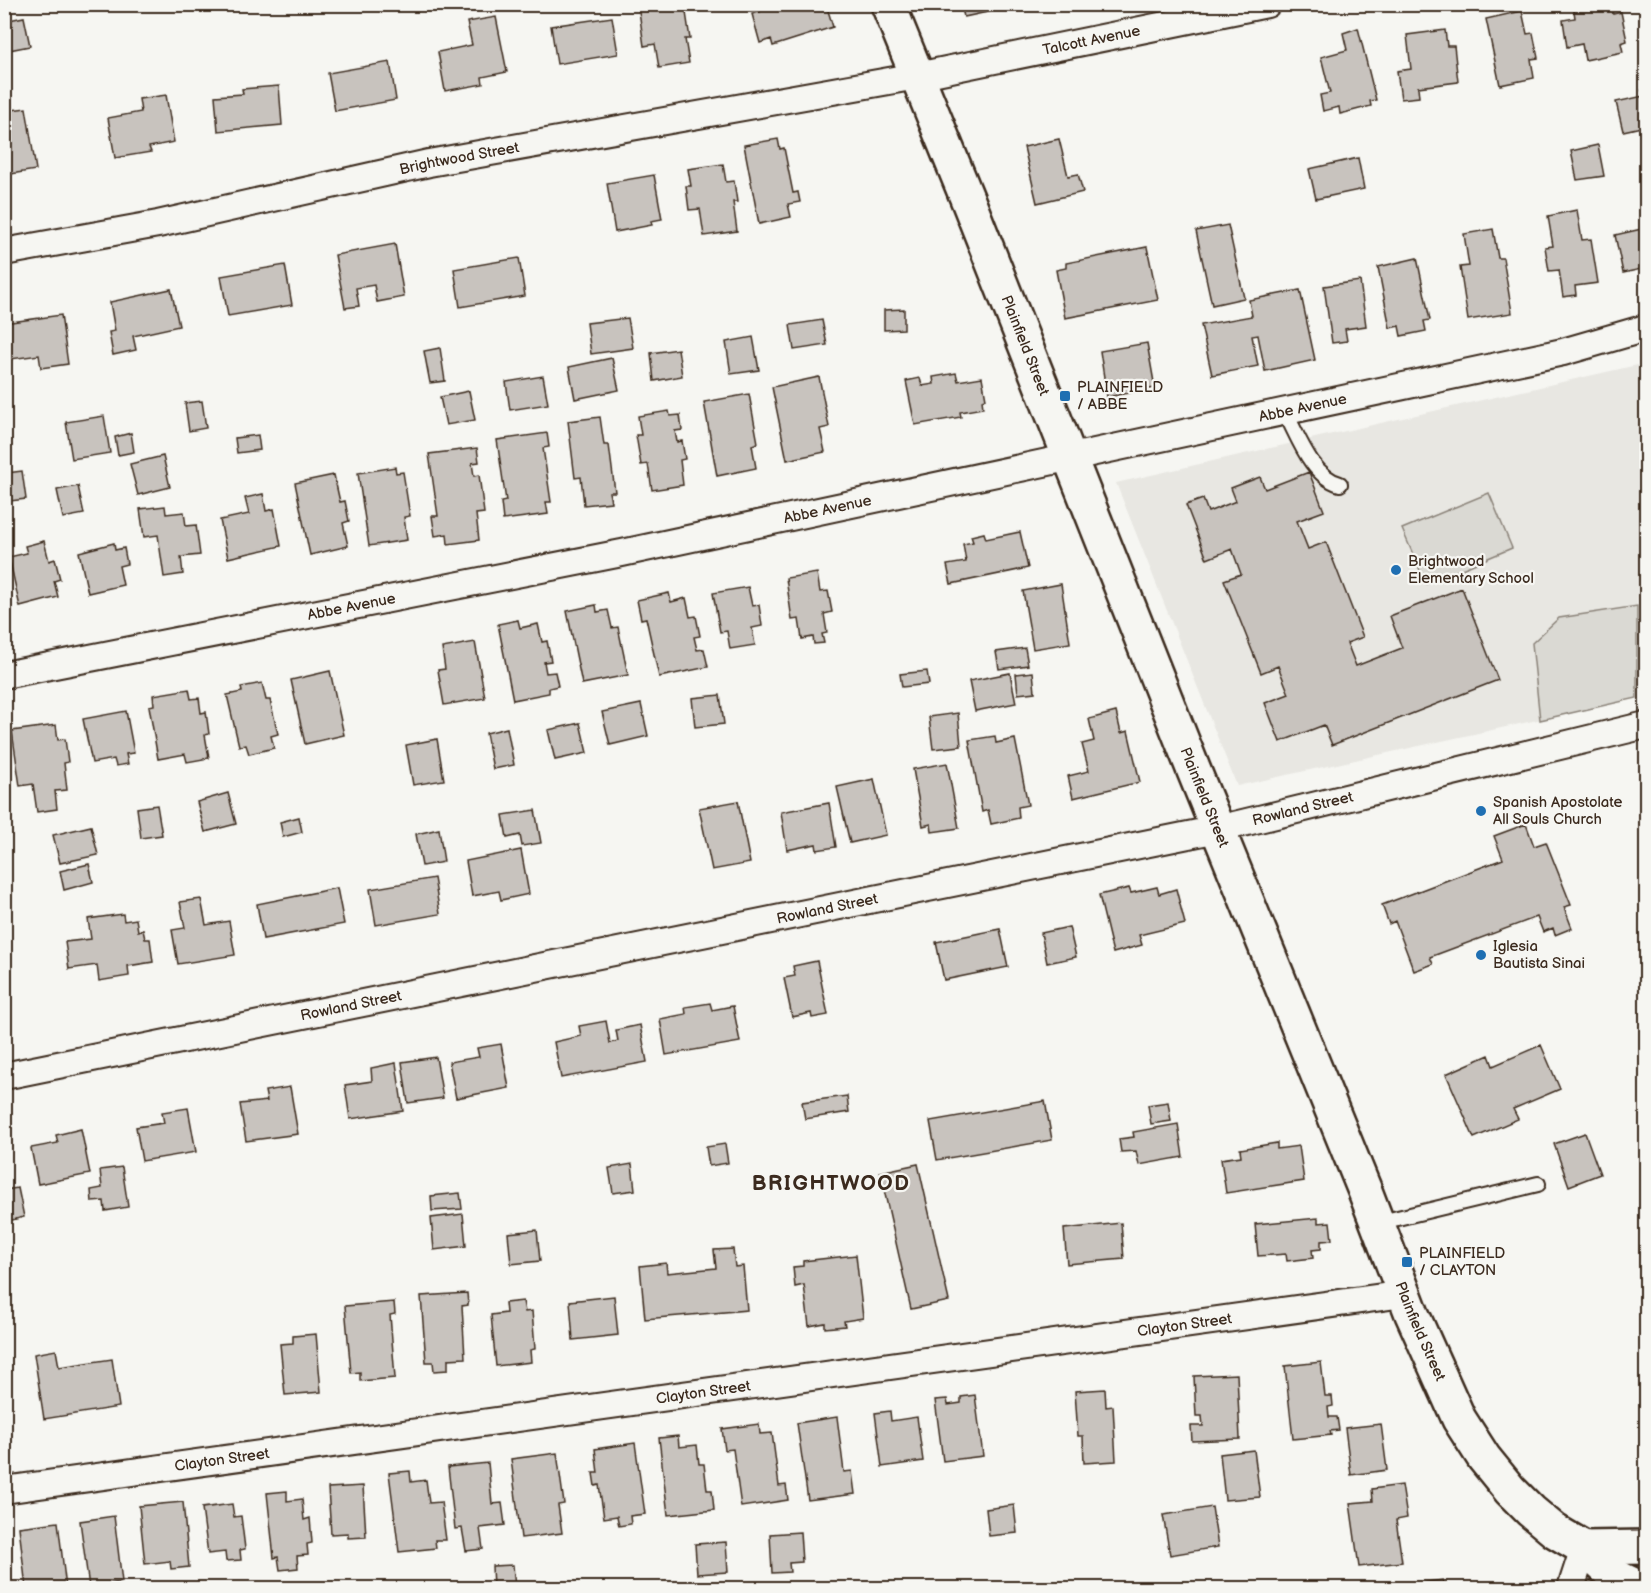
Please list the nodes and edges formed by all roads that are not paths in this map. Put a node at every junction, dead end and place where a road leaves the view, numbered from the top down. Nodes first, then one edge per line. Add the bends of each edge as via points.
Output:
1 (888, 4) edge
2 (1267, 4) edge
3 (917, 76) junction
4 (4, 252) edge
5 (1647, 328) edge
6 (1285, 412) junction
7 (1070, 458) junction
8 (1340, 484) dead end
9 (4, 675) edge
10 (1647, 725) edge
11 (1218, 829) junction
12 (4, 1076) edge
13 (1538, 1184) dead end
14 (1377, 1222) junction
15 (1404, 1294) junction
16 (4, 1490) edge
17 (1647, 1547) edge
18 (1584, 1548) junction
19 (1571, 1588) edge
20 (1641, 1588) edge

1 - 3 street, Plainfield Street
2 - 3 street, Talcott Avenue
3 - 4 street, Brightwood Street via 429,163 158,224
3 - 7 street, Plainfield Street
5 - 6 street, Abbe Avenue via 1563,352
6 - 7 street, Abbe Avenue
6 - 8 lane via 1316,469
7 - 9 street, Abbe Avenue via 610,556
7 - 11 street, Plainfield Street
10 - 11 street, Rowland Street
11 - 12 street, Rowland Street
11 - 14 street, Plainfield Street
13 - 14 lane
14 - 15 street, Plainfield Street
15 - 16 street, Clayton Street
15 - 18 street, Plainfield Street via 1472,1441 1531,1511
17 - 18 street
18 - 19 street
18 - 20 street, Plainfield Street via 1613,1575

